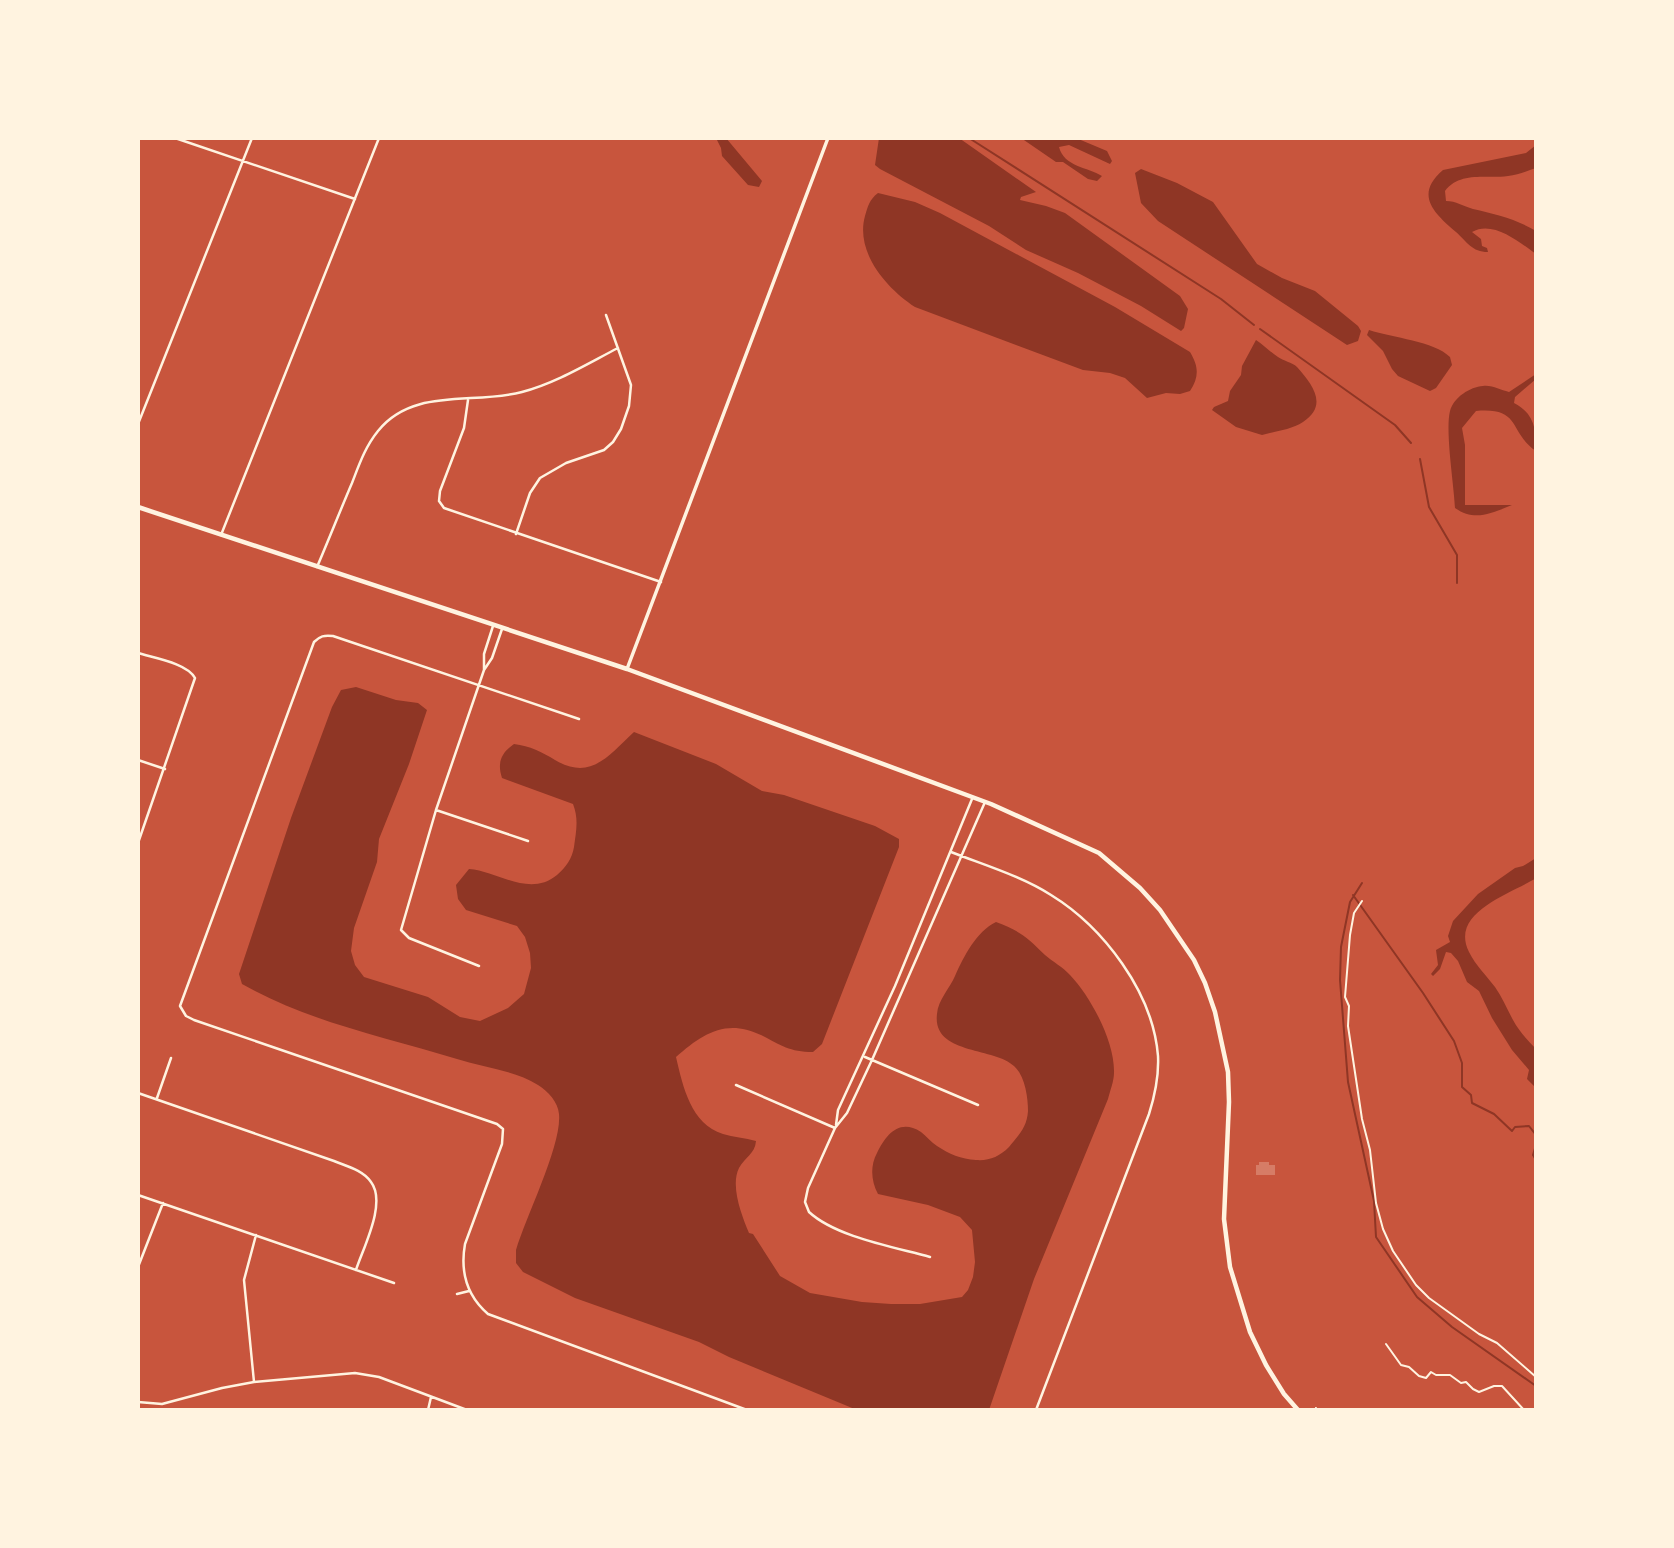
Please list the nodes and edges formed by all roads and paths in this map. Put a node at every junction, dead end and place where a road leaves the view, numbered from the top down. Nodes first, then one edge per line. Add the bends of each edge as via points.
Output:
1 (175, 138) edge
2 (252, 138) edge
3 (379, 138) edge
4 (828, 138) edge
5 (243, 160) junction
6 (355, 199) junction
7 (606, 315) dead end
8 (618, 348) junction
9 (468, 400) junction
10 (138, 424) edge
11 (138, 508) edge
12 (516, 534) junction
13 (221, 535) junction
14 (317, 568) junction
15 (661, 582) junction
16 (493, 626) junction
17 (502, 629) junction
18 (138, 653) edge
19 (627, 668) junction
20 (484, 670) junction
21 (480, 685) junction
22 (579, 719) dead end
23 (138, 760) edge
24 (165, 769) junction
25 (972, 797) junction
26 (985, 802) junction
27 (436, 810) junction
28 (528, 841) dead end
29 (138, 844) edge
30 (951, 852) junction
31 (961, 856) junction
32 (1362, 901) dead end
33 (921, 923) junction
34 (930, 926) junction
35 (479, 966) dead end
36 (893, 990) junction
37 (901, 993) junction
38 (864, 1057) junction
39 (171, 1058) dead end
40 (872, 1060) junction
41 (736, 1085) dead end
42 (138, 1093) edge
43 (156, 1100) junction
44 (978, 1105) dead end
45 (835, 1128) junction
46 (138, 1195) edge
47 (163, 1203) junction
48 (256, 1235) junction
49 (930, 1257) dead end
50 (138, 1267) edge
51 (356, 1270) junction
52 (394, 1283) dead end
53 (469, 1291) junction
54 (457, 1294) dead end
55 (1386, 1344) dead end
56 (1536, 1377) edge
57 (254, 1382) junction
58 (431, 1397) junction
59 (138, 1402) edge
60 (428, 1410) edge
61 (467, 1410) edge
62 (747, 1410) edge
63 (1036, 1410) edge
64 (1298, 1410) edge
65 (1524, 1410) edge

1 - 5 street
2 - 5 street
3 - 6 street
4 - 15 street
5 - 6 street
5 - 10 street
6 - 13 street
7 - 8 street
8 - 9 street via 542,386
8 - 12 street via 632,390 617,436 604,450 540,478
9 - 12 street via 464,428 439,500 452,512
9 - 14 street via 428,401 378,430
11 - 13 main road
12 - 15 street
13 - 14 main road
14 - 16 main road
15 - 19 street
16 - 17 main road
16 - 20 street
17 - 19 main road
17 - 20 street
18 - 24 street via 194,675
19 - 25 main road
20 - 21 street
21 - 22 street
21 - 27 street
21 - 53 street via 334,636 314,642 182,999 182,1011 194,1020 490,1121 502,1129 502,1144 465,1244 463,1271
23 - 24 street
24 - 29 street
25 - 26 main road
25 - 30 street
26 - 31 street
26 - 64 main road via 1099,853 1140,888 1194,960 1215,1012 1228,1072 1224,1219 1230,1267 1250,1332 1266,1365
27 - 28 street
27 - 35 street via 402,932
30 - 31 street
30 - 33 street
31 - 34 street
31 - 63 street via 1041,890 1091,927 1122,963 1138,992 1157,1052 1157,1084 1149,1114
32 - 56 path via 1350,935 1345,997 1383,1229 1395,1256 1422,1292 1497,1343
33 - 34 street
33 - 36 street
34 - 37 street
36 - 37 street
36 - 38 street
37 - 40 street
38 - 40 street
38 - 45 street via 838,1110
39 - 43 street
40 - 44 street
40 - 45 street
41 - 45 street
42 - 43 street
43 - 51 street via 334,1161 368,1178 377,1204
45 - 49 street via 806,1194 809,1212 846,1232
46 - 47 street
47 - 48 street
47 - 50 street
48 - 51 street
48 - 57 street via 244,1280
51 - 52 street
53 - 54 street
53 - 62 street via 488,1314
55 - 65 path via 1399,1364 1424,1378 1431,1372 1448,1374 1479,1392 1502,1386
57 - 58 street via 364,1373
57 - 59 street via 173,1402
58 - 60 street
58 - 61 street

